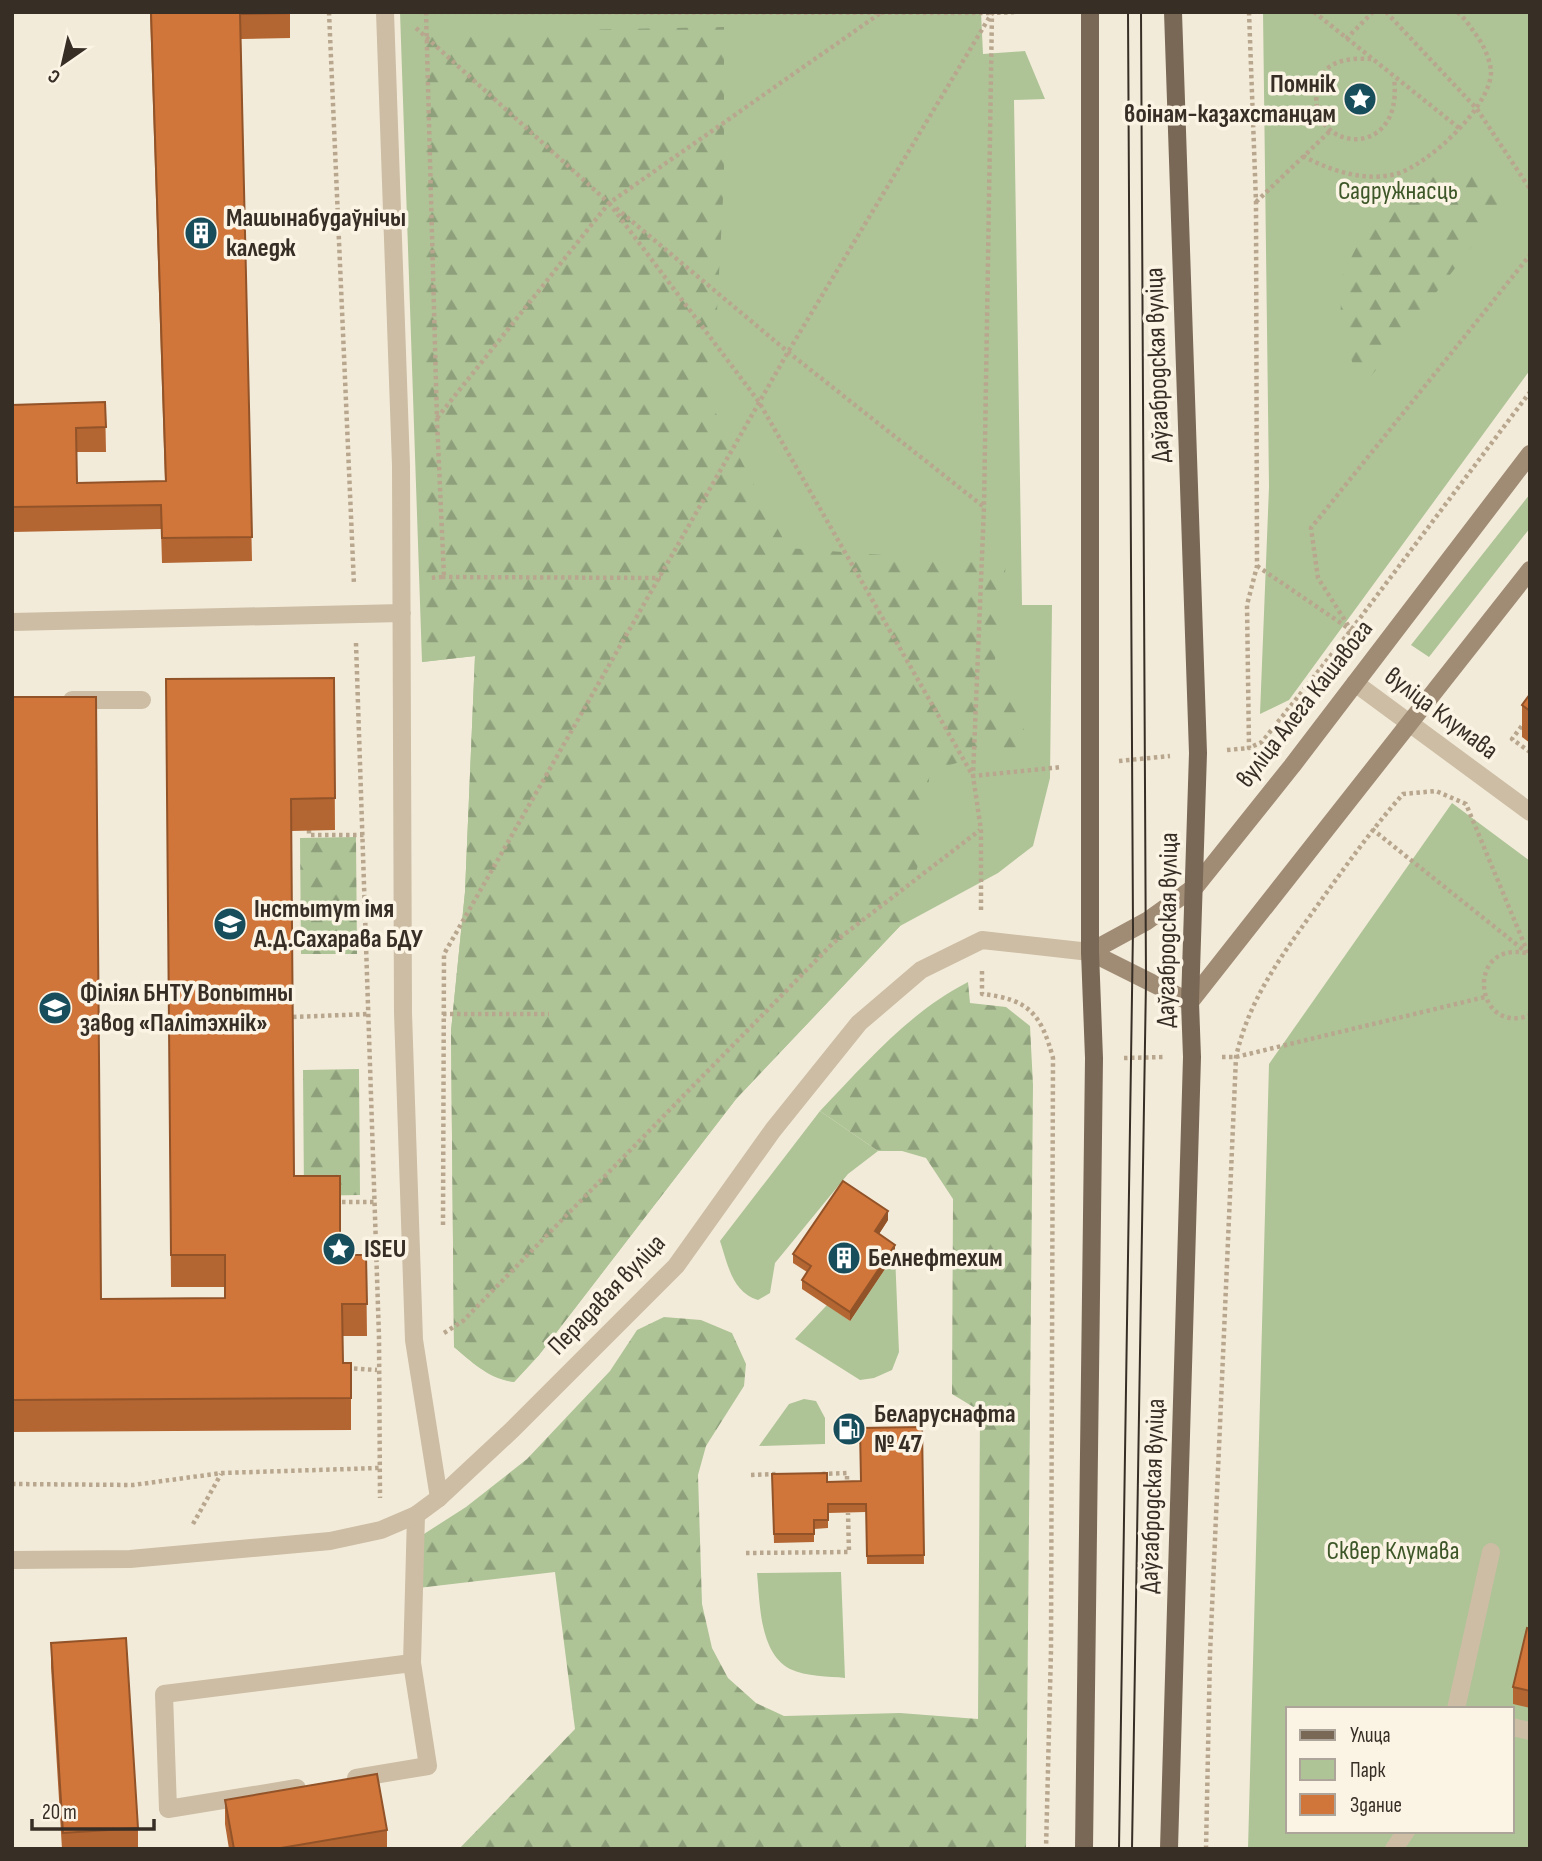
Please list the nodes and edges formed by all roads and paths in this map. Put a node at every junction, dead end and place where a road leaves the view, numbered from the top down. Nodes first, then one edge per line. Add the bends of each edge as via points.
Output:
1 (329, 12) edge
2 (385, 12) edge
3 (419, 12) edge
4 (1017, 12) edge
5 (1090, 12) edge
6 (1172, 12) edge
7 (1249, 12) edge
8 (1314, 12) edge
9 (1373, 12) edge
10 (1386, 12) edge
11 (1457, 12) edge
12 (426, 13) edge
13 (992, 13) edge
14 (880, 14) edge
15 (414, 26) dead end
16 (425, 33) junction
17 (1346, 39) junction
18 (1371, 59) junction
19 (1394, 78) junction
20 (1477, 109) junction
21 (1459, 128) junction
22 (1331, 130) junction
23 (1303, 156) junction
24 (1530, 189) edge
25 (1256, 202) junction
26 (610, 203) junction
27 (1530, 256) edge
28 (788, 352) junction
29 (1530, 392) edge
30 (759, 402) junction
31 (436, 420) junction
32 (1530, 454) edge
33 (401, 466) junction
34 (984, 507) junction
35 (1257, 566) junction
36 (1530, 570) edge
37 (441, 577) junction
38 (661, 578) junction
39 (426, 590) dead end
40 (402, 613) junction
41 (355, 615) junction
42 (12, 622) edge
43 (1351, 630) junction
44 (1355, 683) junction
45 (142, 700) dead end
46 (51, 701) edge
47 (1530, 715) edge
48 (1408, 723) junction
49 (1530, 752) edge
50 (973, 776) junction
51 (1530, 812) edge
52 (1372, 828) junction
53 (309, 830) edge
54 (364, 835) junction
55 (1196, 886) junction
56 (1090, 952) junction
57 (1529, 954) edge
58 (982, 994) dead end
59 (1485, 997) junction
60 (1190, 1002) junction
61 (369, 1014) junction
62 (443, 1014) junction
63 (549, 1014) dead end
64 (1530, 1015) edge
65 (293, 1017) edge
66 (1192, 1057) junction
67 (1236, 1057) junction
68 (1094, 1058) junction
69 (1053, 1059) junction
70 (327, 1202) edge
71 (375, 1202) junction
72 (443, 1239) dead end
73 (443, 1320) dead end
74 (443, 1333) junction
75 (379, 1338) junction
76 (414, 1340) junction
77 (342, 1368) edge
78 (377, 1370) junction
79 (379, 1468) junction
80 (222, 1473) junction
81 (792, 1474) edge
82 (820, 1474) edge
83 (751, 1475) dead end
84 (12, 1484) edge
85 (848, 1490) edge
86 (439, 1498) junction
87 (848, 1513) edge
88 (416, 1515) junction
89 (381, 1530) junction
90 (792, 1542) edge
91 (1491, 1552) dead end
92 (746, 1553) dead end
93 (793, 1553) junction
94 (176, 1556) junction
95 (12, 1560) edge
96 (412, 1663) junction
97 (1456, 1707) edge
98 (1405, 1833) edge
99 (1046, 1849) edge
100 (1084, 1849) edge
101 (1169, 1849) edge
102 (1206, 1849) edge
103 (1394, 1849) edge

1 - 41 path
2 - 33 street
3 - 12 path
4 - 13 path
5 - 56 main road
6 - 55 main road, Даўгабродская вуліца via 1198,753
7 - 25 path
8 - 17 path
9 - 17 path
10 - 20 path
11 - 20 path via 1482,42 1491,73
12 - 14 path
12 - 16 path
13 - 14 path
13 - 28 path
13 - 34 path
14 - 26 path
15 - 16 path
16 - 26 path
16 - 31 path
17 - 18 path
18 - 19 path
18 - 22 path via 1334,64 1322,75 1314,95 1320,121
19 - 21 path
19 - 22 path via 1394,111 1380,132 1358,140
20 - 21 path
20 - 24 path
21 - 23 path via 1435,154 1397,174 1337,172
22 - 23 path
23 - 25 path
25 - 35 path
26 - 28 path
26 - 30 path
26 - 31 path
27 - 43 path via 1311,528 1318,578
28 - 30 path
28 - 34 path
29 - 43 path
30 - 38 path
30 - 50 path
31 - 33 path
31 - 37 path
32 - 44 main road, вуліца Алега Кашавога
33 - 40 street
34 - 50 path
35 - 43 path
35 - 43 path via 1247,605 1249,748 1262,742
36 - 48 main road
37 - 38 path
37 - 39 path via 426,578
38 - 62 path via 444,954
40 - 41 street
40 - 76 street via 403,1013
41 - 42 street
41 - 54 path
44 - 48 street, вуліца Клумава
44 - 55 main road, вуліца Алега Кашавога
45 - 46 street
47 - 49 path via 1512,739
48 - 51 street, вуліца Клумава
48 - 60 main road
50 - 74 path via 981,830 833,943 464,1321
52 - 57 path
52 - 57 path via 1403,794 1436,791 1466,804
52 - 67 path via 1265,979 1243,1025
53 - 54 path via 309,835
54 - 61 path
55 - 56 main road, вуліца Алега Кашавога via 1147,921
55 - 60 main road, Даўгабродская вуліца
56 - 60 main road, Перадавая вуліца
56 - 68 main road
56 - 86 street, Перадавая вуліца via 982,940 921,970 859,1023 773,1130 676,1266
57 - 59 path via 1507,952 1490,964 1482,986
58 - 69 path via 1007,997 1032,1010 1045,1030
59 - 64 path via 1500,1014 1511,1018
59 - 67 path
60 - 66 main road, Даўгабродская вуліца
61 - 65 path
61 - 71 path
62 - 63 path
62 - 72 path
66 - 67 path
66 - 68 path
66 - 101 main road, Даўгабродская вуліца
67 - 102 path
68 - 69 path
68 - 100 main road
69 - 99 path
70 - 71 path
71 - 75 path
73 - 74 path
74 - 76 path
75 - 76 path
75 - 78 path
76 - 86 street
77 - 78 path
78 - 79 path
79 - 80 path
79 - 89 path
80 - 84 path via 133,1485
80 - 94 path
81 - 83 path
82 - 85 path via 847,1473
86 - 88 street, Перадавая вуліца
87 - 93 path via 849,1552
88 - 89 street, Перадавая вуліца
88 - 96 street
89 - 94 street, Перадавая вуліца via 330,1541
90 - 93 path
91 - 97 street
92 - 93 path
94 - 95 street, Перадавая вуліца
96 - 96 street via 428,1766 168,1809 164,1693
98 - 103 street

